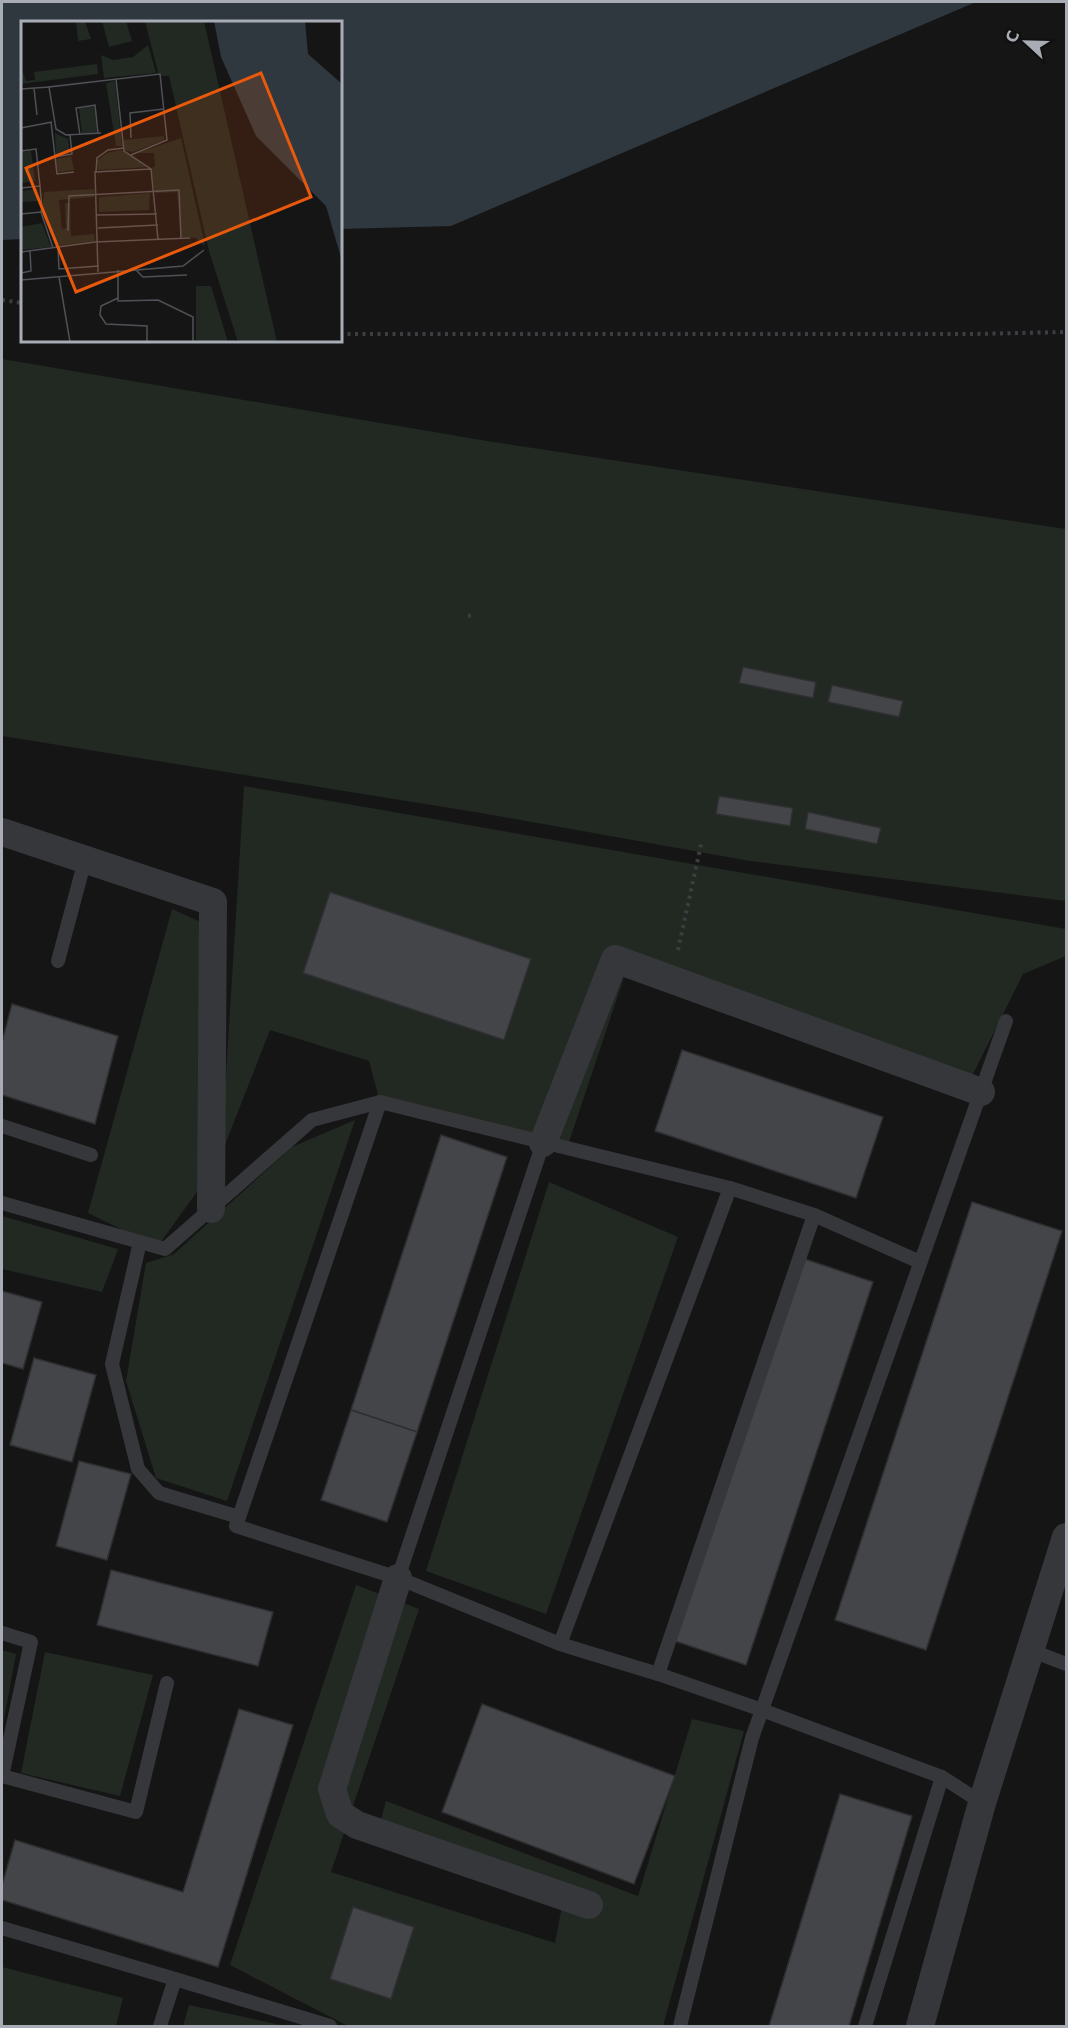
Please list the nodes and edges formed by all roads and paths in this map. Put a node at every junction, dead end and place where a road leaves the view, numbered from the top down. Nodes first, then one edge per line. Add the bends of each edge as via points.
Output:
1 (2, 300) edge
2 (21, 303) edge
3 (1066, 332) edge
4 (342, 334) edge
5 (2, 832) edge
6 (702, 840) dead end
7 (85, 860) junction
8 (58, 961) dead end
9 (672, 980) junction
10 (1006, 1021) dead end
11 (981, 1092) junction
12 (380, 1102) junction
13 (2, 1126) edge
14 (543, 1143) junction
15 (91, 1155) dead end
16 (730, 1188) junction
17 (2, 1203) edge
18 (211, 1209) junction
19 (814, 1215) junction
20 (140, 1242) junction
21 (920, 1262) junction
22 (239, 1517) junction
23 (1066, 1537) edge
24 (398, 1578) junction
25 (2, 1633) edge
26 (560, 1644) junction
27 (1030, 1650) junction
28 (1066, 1664) edge
29 (658, 1674) junction
30 (167, 1683) dead end
31 (762, 1710) junction
32 (2, 1776) edge
33 (942, 1777) junction
34 (982, 1803) junction
35 (589, 1905) dead end
36 (2, 1928) edge
37 (175, 1979) junction
38 (160, 2026) edge
39 (330, 2026) edge
40 (682, 2026) edge
41 (865, 2026) edge
42 (920, 2026) edge

1 - 2 path
3 - 4 path
5 - 7 street
6 - 9 path
7 - 8 lane
7 - 18 street via 213,902
9 - 11 street
9 - 14 street via 615,959
10 - 11 lane
11 - 21 lane
12 - 14 lane
12 - 18 lane via 312,1120
12 - 22 lane
13 - 15 lane
14 - 16 lane
14 - 24 lane
16 - 19 lane
16 - 26 lane
17 - 20 lane
18 - 20 lane via 165,1249
19 - 21 lane
19 - 29 lane
20 - 22 lane via 112,1364 138,1469 159,1493
21 - 31 lane
22 - 24 lane via 236,1526
23 - 27 street
24 - 26 lane
24 - 35 street via 332,1789 339,1814 357,1825
25 - 32 lane via 31,1642
26 - 29 lane
27 - 28 lane
27 - 34 street
29 - 31 lane
30 - 32 lane via 136,1812
31 - 33 lane
31 - 40 lane via 752,1737
33 - 34 lane
33 - 41 lane
34 - 42 street
36 - 37 lane
37 - 38 lane
37 - 39 lane

